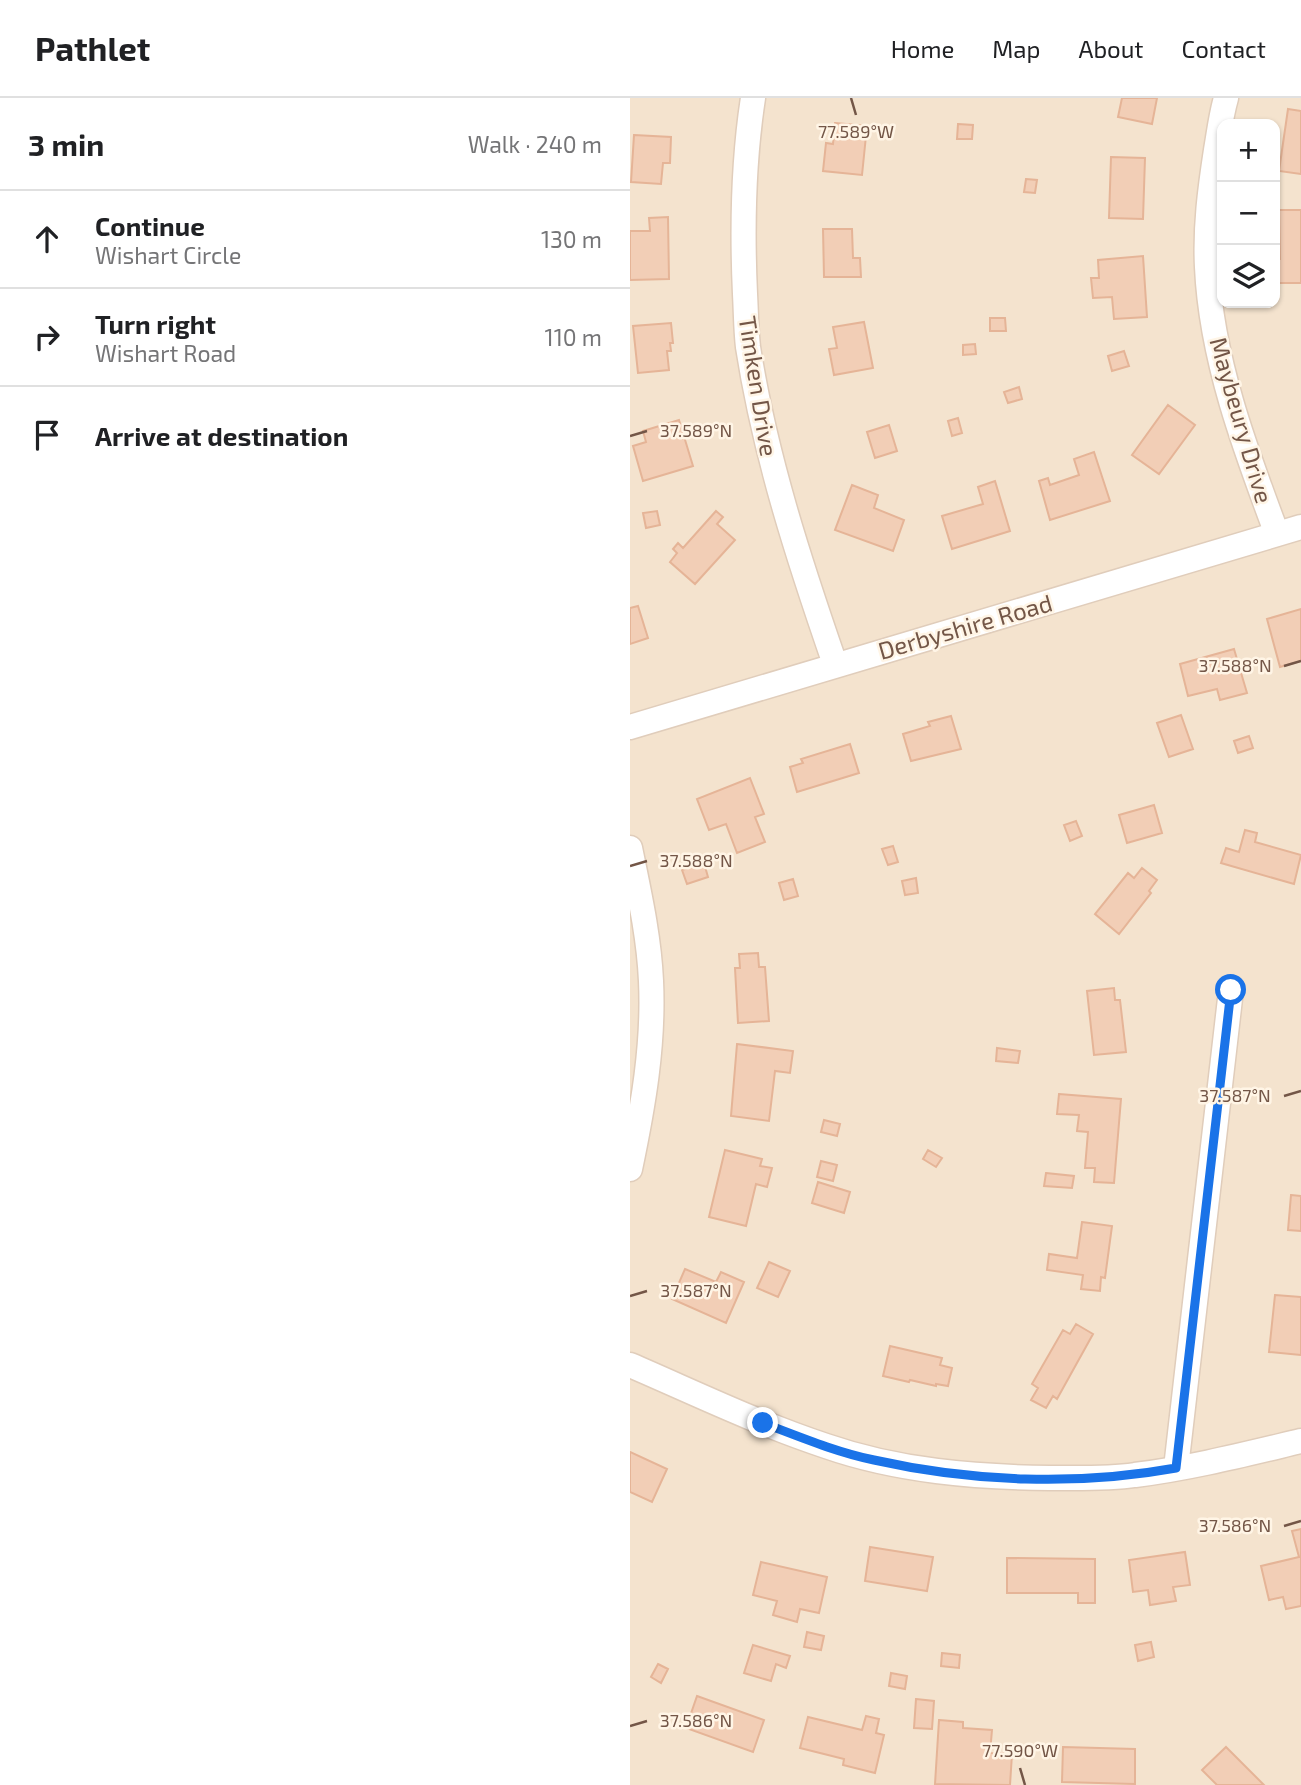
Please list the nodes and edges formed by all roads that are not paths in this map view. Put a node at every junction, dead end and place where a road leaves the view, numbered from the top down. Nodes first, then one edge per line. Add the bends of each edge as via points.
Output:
1 (753, 98) edge
2 (1226, 98) edge
3 (1289, 530) edge
4 (835, 664) junction
5 (630, 727) edge
6 (630, 848) edge
7 (1231, 990) dead end
8 (630, 1169) edge
9 (630, 1365) edge
10 (1301, 1440) edge
11 (1176, 1468) junction

1 - 4 street, Timken Drive via 743,257 748,345 767,449
2 - 3 street, Maybeury Drive via 1207,216 1214,323 1229,390
3 - 4 street, Derbyshire Road
4 - 5 street, Derbyshire Road
6 - 8 street via 651,982 647,1086
7 - 11 street
9 - 11 street via 763,1423 874,1460 999,1478 1133,1476
10 - 11 street

